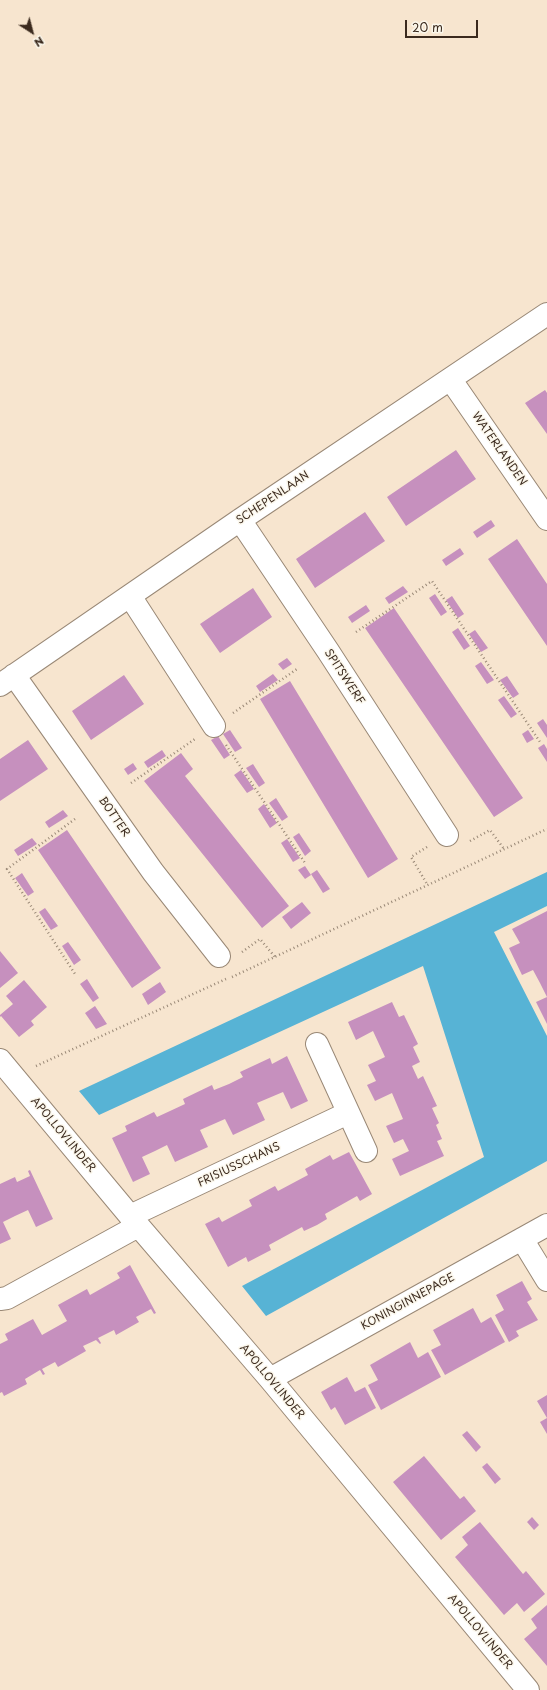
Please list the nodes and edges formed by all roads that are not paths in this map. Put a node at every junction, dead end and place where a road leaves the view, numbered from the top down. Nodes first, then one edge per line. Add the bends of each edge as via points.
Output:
1 (547, 314) edge
2 (451, 380) junction
3 (547, 519) edge
4 (240, 520) junction
5 (130, 596) junction
6 (7, 680) edge
7 (214, 726) road end
8 (446, 835) dead end
9 (219, 956) road end
10 (317, 1044) dead end
11 (0, 1060) edge
12 (348, 1113) junction
13 (366, 1151) dead end
14 (134, 1221) junction
15 (547, 1225) edge
16 (522, 1239) junction
17 (547, 1280) edge
18 (0, 1299) edge
19 (270, 1379) junction
20 (528, 1690) edge

1 - 2 street, SCHEPENLAAN
2 - 3 street, WATERLANDEN
2 - 4 street, SCHEPENLAAN
4 - 5 street, SCHEPENLAAN
4 - 8 street, SPITSWERF
5 - 6 street, SCHEPENLAAN
5 - 7 street
6 - 9 street, BOTTER
10 - 12 street
11 - 14 street, APOLLOVLINDER
12 - 13 street
12 - 14 street, FRISIUSSCHANS
14 - 18 street, FRISIUSSCHANS via 7,1298
14 - 19 street, APOLLOVLINDER
15 - 16 street, KONINGINNEPAGE
16 - 17 street
16 - 19 street, KONINGINNEPAGE
19 - 20 street, APOLLOVLINDER

